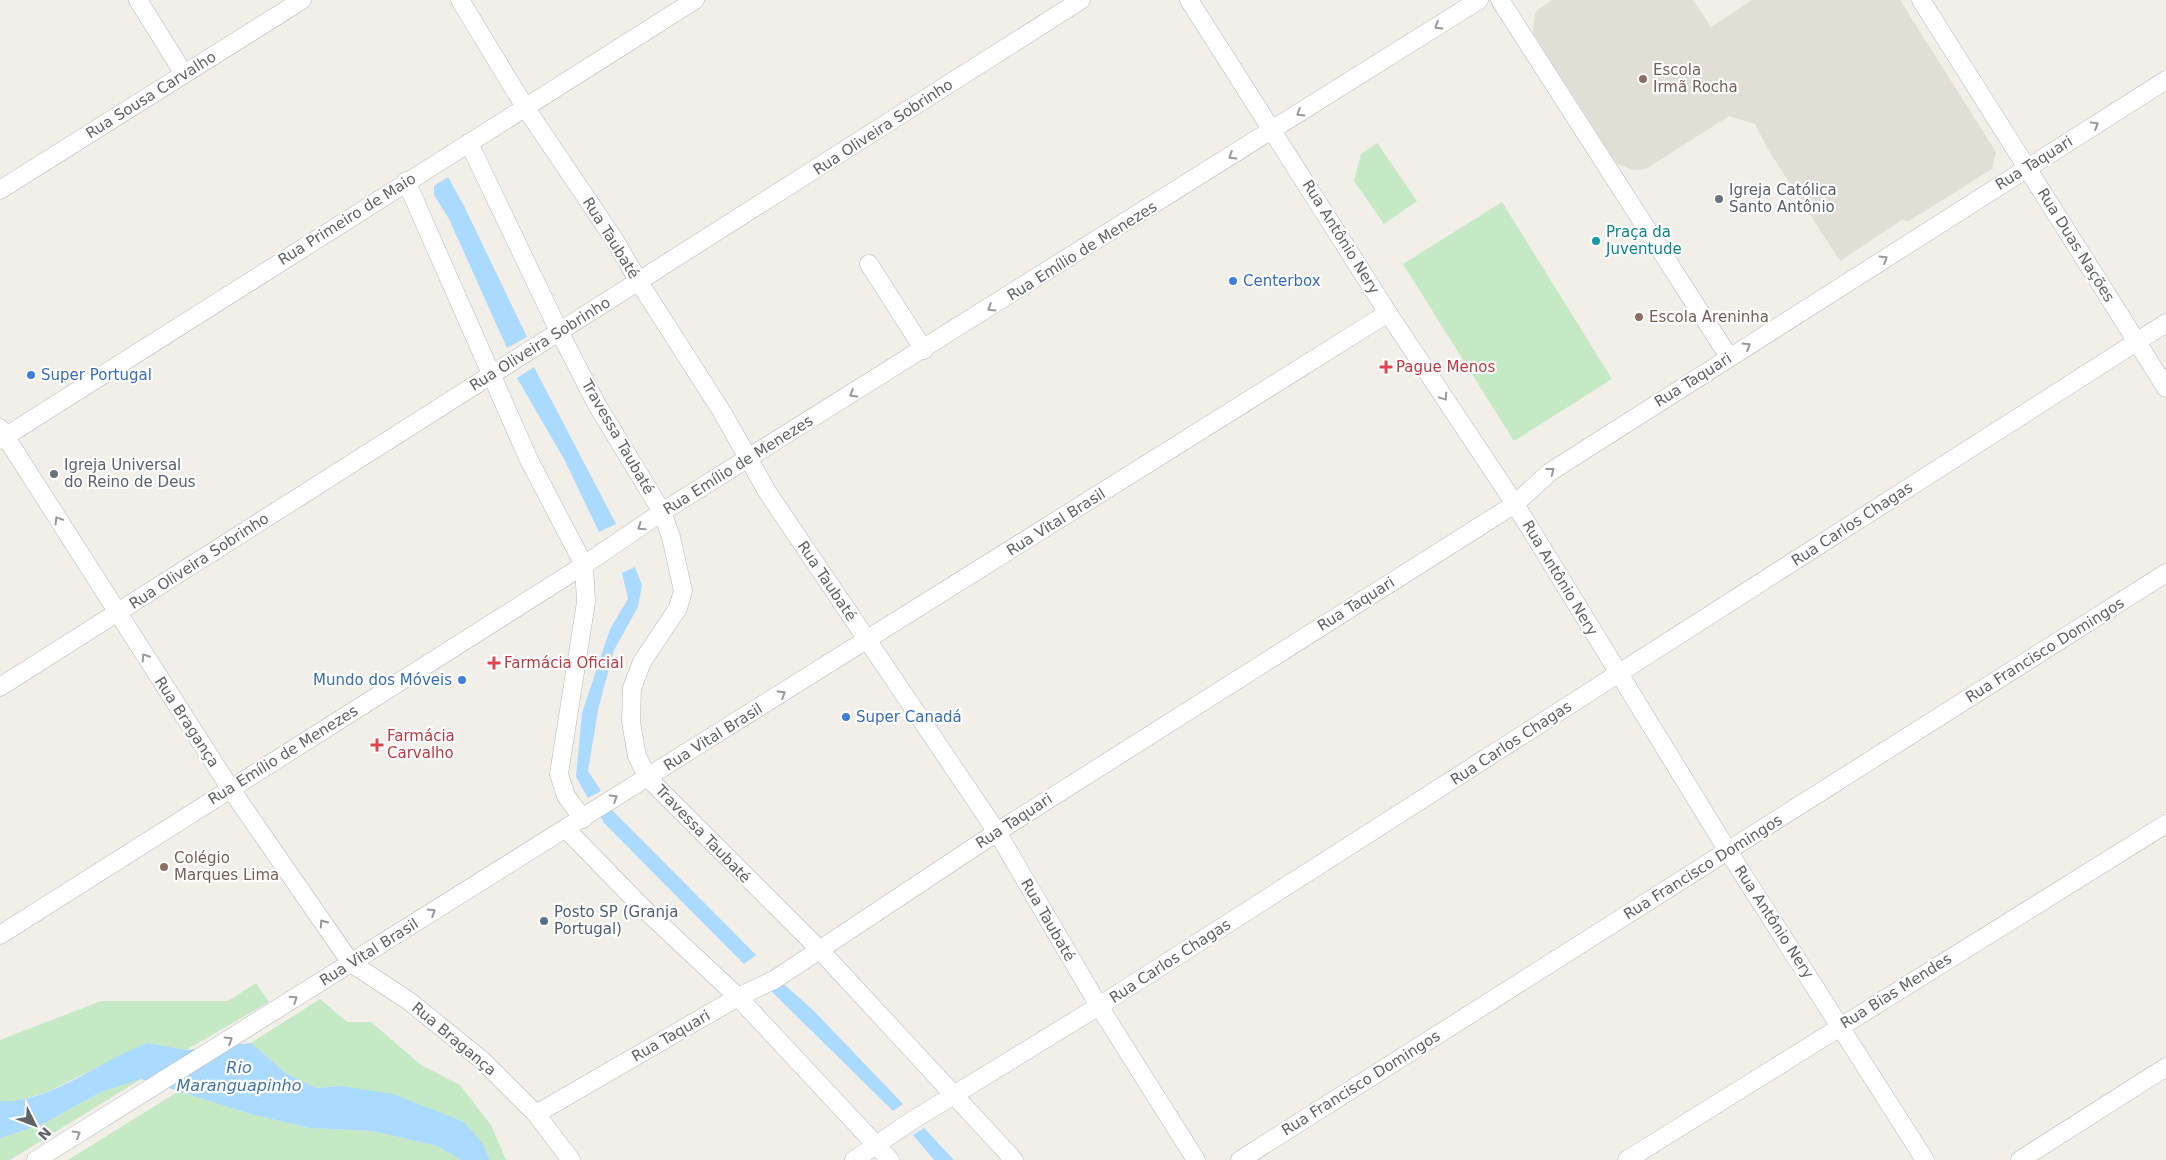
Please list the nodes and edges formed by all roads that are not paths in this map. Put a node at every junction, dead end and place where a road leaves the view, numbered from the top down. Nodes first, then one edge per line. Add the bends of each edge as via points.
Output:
1 (138, 0) edge
2 (302, 0) edge
3 (460, 0) edge
4 (695, 0) edge
5 (1081, 0) edge
6 (1189, 0) edge
7 (1479, 0) edge
8 (1500, 0) edge
9 (1921, 0) edge
10 (184, 74) junction
11 (2166, 80) edge
12 (525, 107) junction
13 (1273, 130) junction
14 (469, 143) junction
15 (2028, 167) junction
16 (406, 181) junction
17 (1, 186) edge
18 (869, 264) dead end
19 (639, 282) junction
20 (1388, 313) junction
21 (2166, 323) edge
22 (559, 331) junction
23 (2136, 341) junction
24 (924, 350) junction
25 (1729, 358) junction
26 (490, 375) junction
27 (2166, 388) edge
28 (2, 435) edge
29 (749, 458) junction
30 (1515, 504) junction
31 (662, 512) junction
32 (584, 565) junction
33 (2166, 573) edge
34 (117, 614) junction
35 (867, 641) junction
36 (1618, 674) junction
37 (0, 687) edge
38 (648, 778) junction
39 (230, 788) junction
40 (583, 818) junction
41 (2166, 824) edge
42 (566, 829) junction
43 (997, 832) junction
44 (1728, 851) junction
45 (0, 935) edge
46 (818, 948) junction
47 (350, 963) junction
48 (738, 997) junction
49 (1099, 1006) junction
50 (1840, 1025) junction
51 (2166, 1067) edge
52 (954, 1096) junction
53 (536, 1114) junction
54 (877, 1146) junction
55 (36, 1160) edge
56 (570, 1160) edge
57 (854, 1160) edge
58 (890, 1160) edge
59 (1014, 1160) edge
60 (1196, 1160) edge
61 (1240, 1160) edge
62 (1627, 1160) edge
63 (1925, 1160) edge
64 (2020, 1160) edge

1 - 10 street
2 - 10 street, Rua Sousa Carvalho
3 - 12 street, Rua Taubaté
4 - 12 street, Rua Primeiro de Maio
5 - 19 street, Rua Oliveira Sobrinho
6 - 13 street, Rua Antônio Nery
7 -> 13 street, Rua Emílio de Menezes
8 - 25 street
9 - 15 street, Rua Duas Nações
10 - 17 street, Rua Sousa Carvalho
15 -> 11 street, Rua Taquari
12 - 14 street, Rua Primeiro de Maio
12 - 19 street, Rua Taubaté via 614,239
13 - 20 street, Rua Antônio Nery
13 -> 24 street, Rua Emílio de Menezes
14 - 16 street, Rua Primeiro de Maio
14 - 22 street, Travessa Taubaté
15 - 23 street, Rua Duas Nações
25 -> 15 street, Rua Taquari
16 - 26 street
16 - 28 street, Rua Primeiro de Maio
18 - 24 street
19 - 22 street, Rua Oliveira Sobrinho
19 - 29 street, Rua Taubaté
20 -> 30 street, Rua Antônio Nery
20 - 35 street, Rua Vital Brasil
21 - 23 street, Rua Carlos Chagas
22 - 26 street, Rua Oliveira Sobrinho
22 - 31 street, Travessa Taubaté via 598,405
23 - 27 street, Rua Duas Nações
23 - 36 street, Rua Carlos Chagas
24 -> 29 street, Rua Emílio de Menezes
30 -> 25 street, Rua Taquari via 1550,472
26 - 32 street via 529,460
26 - 34 street, Rua Oliveira Sobrinho
34 -> 28 street, Rua Bragança
29 - 31 street, Rua Emílio de Menezes
29 - 35 street, Rua Taubaté via 768,493
30 - 36 street, Rua Antônio Nery
30 - 43 street, Rua Taquari
31 -> 32 street, Rua Emílio de Menezes
31 - 38 street, Travessa Taubaté via 683,591 678,608 642,662 632,688 631,722 638,756
32 - 39 street, Rua Emílio de Menezes
32 - 40 street via 586,602 559,774 566,796
33 - 44 street, Rua Francisco Domingos
34 - 37 street, Rua Oliveira Sobrinho
39 -> 34 street, Rua Bragança
38 -> 35 street, Rua Vital Brasil
35 - 43 street, Rua Taubaté
36 - 44 street, Rua Antônio Nery
36 - 49 street, Rua Carlos Chagas
40 -> 38 street, Rua Vital Brasil
38 - 46 street, Travessa Taubaté
39 - 45 street, Rua Emílio de Menezes
47 -> 39 street, Rua Bragança
40 - 42 street, Rua Vital Brasil
41 - 50 street, Rua Bias Mendes
47 -> 42 street, Rua Vital Brasil
42 - 48 street via 642,907
43 - 46 street, Rua Taquari
43 - 49 street, Rua Taubaté
44 - 50 street, Rua Antônio Nery
44 - 61 street, Rua Francisco Domingos
46 - 48 street, Rua Taquari via 774,980
46 - 52 street, Travessa Taubaté
47 - 53 street, Rua Bragança via 450,1032
55 -> 47 street, Rua Vital Brasil
48 - 53 street, Rua Taquari
48 - 54 street
49 - 52 street, Rua Carlos Chagas
49 - 60 street, Rua Taubaté
50 - 62 street, Rua Bias Mendes
50 - 63 street, Rua Antônio Nery
51 - 64 street
52 - 54 street, Rua Carlos Chagas
52 - 59 street, Travessa Taubaté
53 - 56 street, Rua Bragança
54 - 57 street, Rua Carlos Chagas
54 - 58 street

